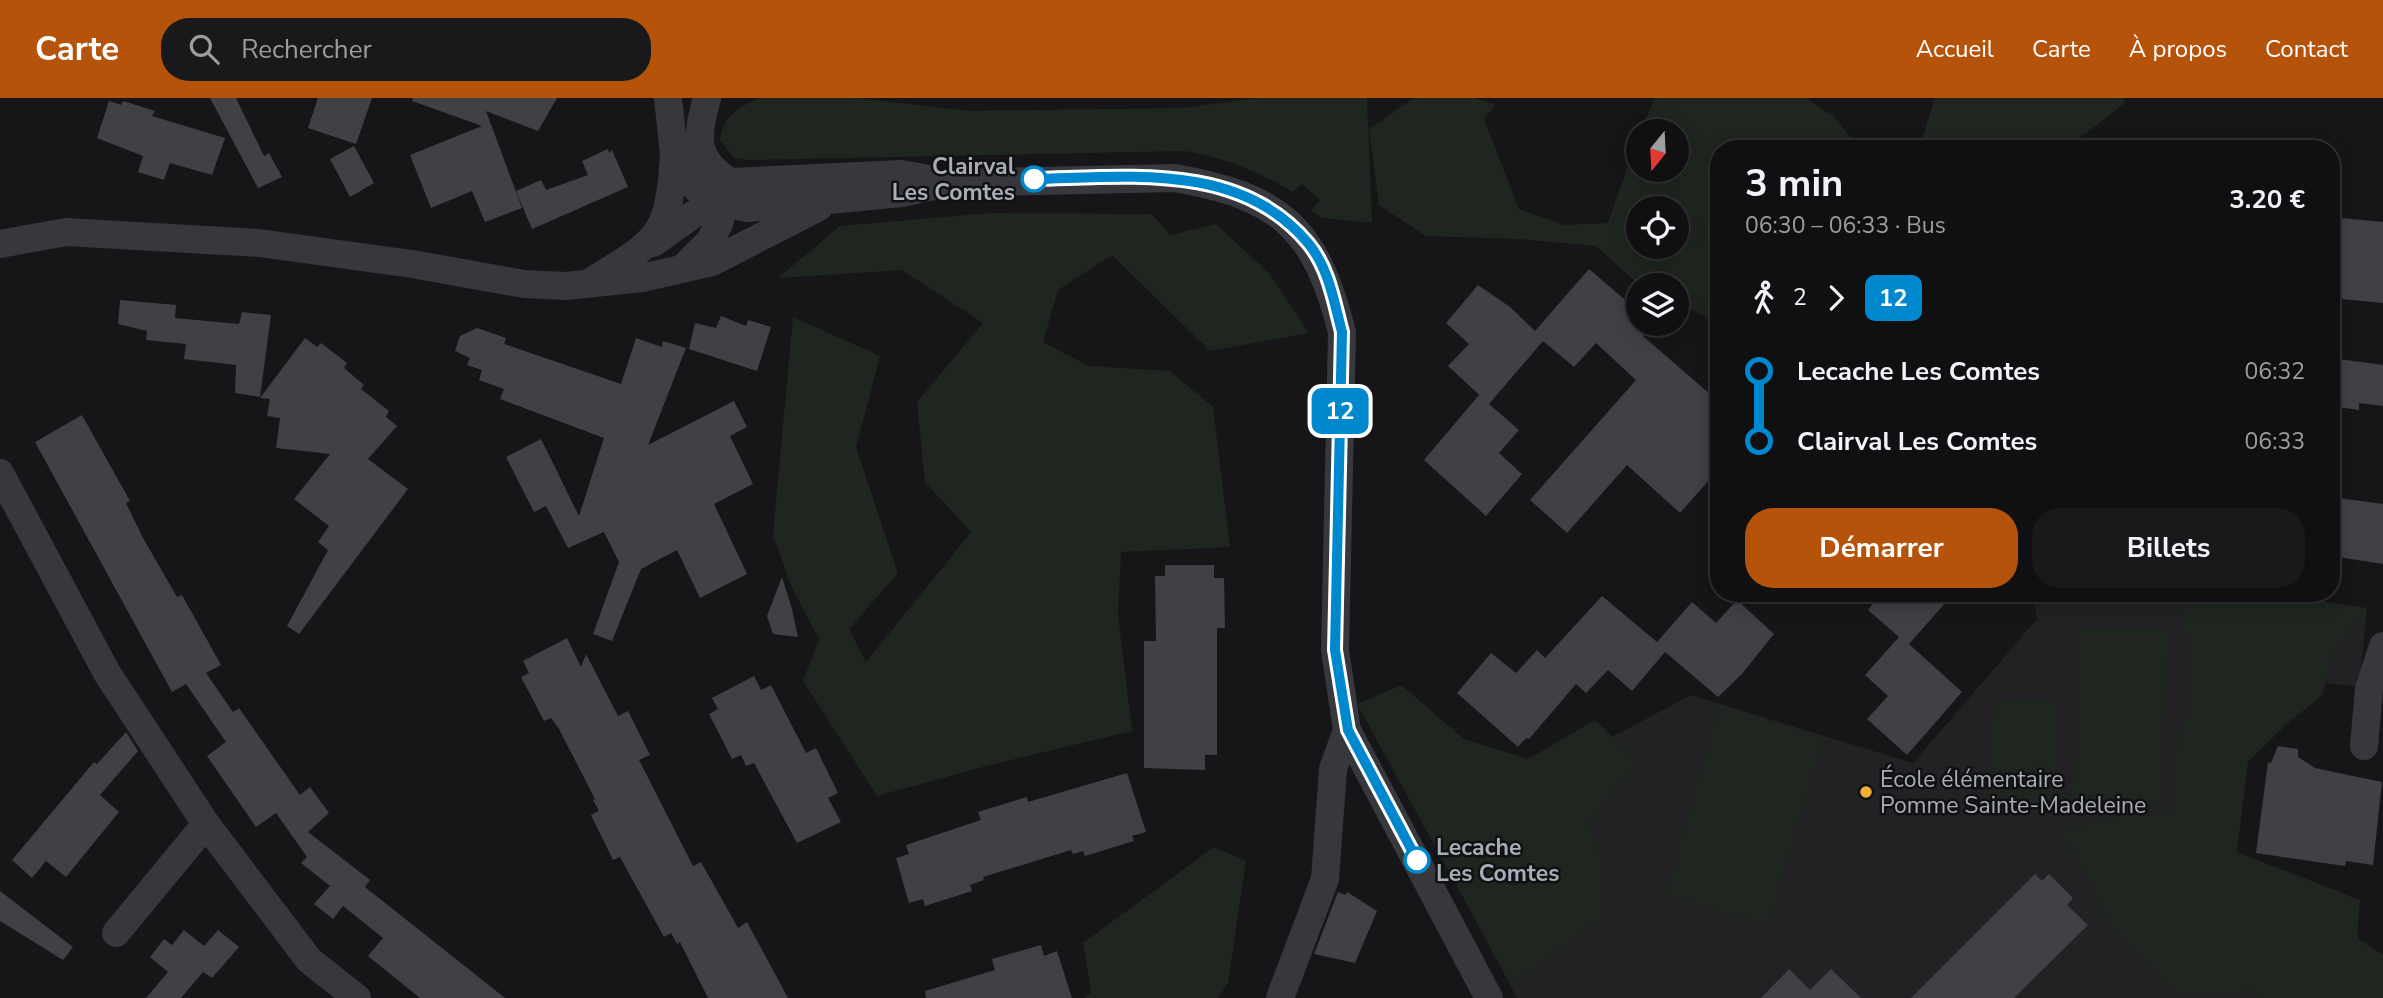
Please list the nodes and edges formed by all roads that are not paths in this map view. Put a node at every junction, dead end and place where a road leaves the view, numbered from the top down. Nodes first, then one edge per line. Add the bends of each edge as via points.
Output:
1 (668, 98) edge
2 (707, 98) edge
3 (674, 154) junction
4 (947, 183) junction
5 (727, 192) junction
6 (831, 201) junction
7 (0, 244) edge
8 (646, 247) junction
9 (679, 271) junction
10 (587, 284) junction
11 (0, 473) edge
12 (2383, 646) edge
13 (1348, 730) junction
14 (2364, 746) dead end
15 (206, 824) junction
16 (116, 933) dead end
17 (357, 998) edge
18 (1280, 998) edge
19 (1489, 998) edge

1 - 3 street
2 - 5 street via 698,127 701,151
3 - 5 street via 697,189
3 - 8 street via 671,199 659,232
4 - 5 street via 901,174
4 - 6 street
4 - 13 street via 1138,177 1210,184 1261,204 1309,244 1330,286 1342,332 1335,650
5 - 6 street via 747,208
5 - 8 street
5 - 9 street via 710,241
6 - 9 street via 712,262
7 - 10 street via 66,232 259,243 524,284
8 - 10 street
9 - 10 street
11 - 15 street via 107,673
12 - 14 street via 2369,689
13 - 18 street via 1334,769 1325,880
13 - 19 street
15 - 16 street
15 - 17 street via 309,960

